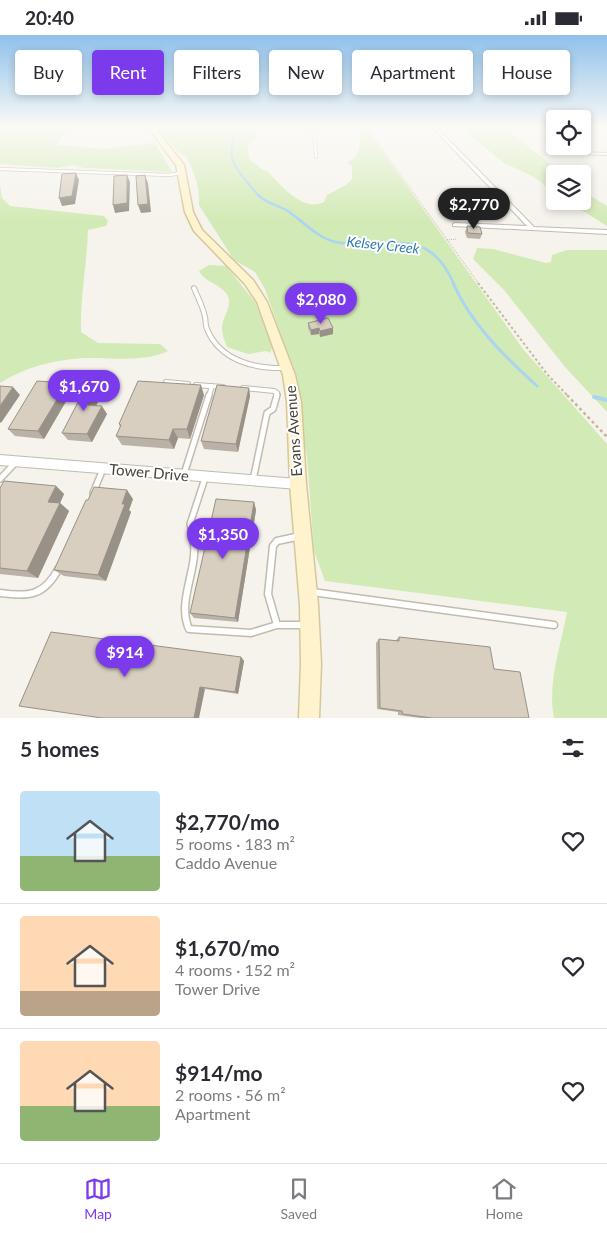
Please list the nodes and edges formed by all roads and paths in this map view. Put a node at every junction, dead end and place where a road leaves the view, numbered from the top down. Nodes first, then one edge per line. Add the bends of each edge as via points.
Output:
1 (177, 159) edge
2 (389, 159) edge
3 (469, 159) edge
4 (0, 169) edge
5 (182, 173) junction
6 (456, 225) dead end
7 (532, 228) junction
8 (607, 232) edge
9 (456, 239) dead end
10 (447, 240) junction
11 (194, 288) dead end
12 (287, 368) junction
13 (166, 382) edge
14 (212, 386) junction
15 (232, 388) edge
16 (240, 388) edge
17 (607, 437) edge
18 (0, 460) edge
19 (16, 462) junction
20 (103, 469) junction
21 (184, 476) junction
22 (205, 478) junction
23 (0, 479) edge
24 (253, 481) junction
25 (298, 484) junction
26 (88, 503) edge
27 (304, 535) junction
28 (62, 562) edge
29 (308, 591) junction
30 (0, 593) edge
31 (277, 625) junction
32 (310, 625) junction
33 (554, 625) dead end
34 (309, 718) edge

1 - 5 street, Evans Avenue
2 - 10 path
3 - 7 street
4 - 5 lane
5 - 12 street, Evans Avenue via 194,225 257,292
6 - 7 street
7 - 8 street
9 - 10 path
10 - 17 path via 547,374
11 - 12 lane via 207,329 226,353 248,366 270,370
12 - 25 street, Evans Avenue via 294,402
13 - 14 lane
14 - 15 lane
14 - 21 lane
16 - 24 lane via 277,393 273,409 267,413
18 - 19 street, Tower Drive
19 - 20 street, Tower Drive
19 - 23 lane
20 - 21 street, Tower Drive
20 - 26 lane
21 - 22 street, Tower Drive
22 - 24 street, Tower Drive
22 - 31 lane via 190,524 196,549 184,619 189,629 224,633 251,633
24 - 25 street, Tower Drive
25 - 27 street, Evans Avenue
27 - 29 street, Evans Avenue
27 - 31 lane via 277,541 273,546 268,594
28 - 30 lane via 45,589 24,597
29 - 32 street, Evans Avenue
29 - 33 lane
31 - 32 lane
32 - 34 street, Evans Avenue

